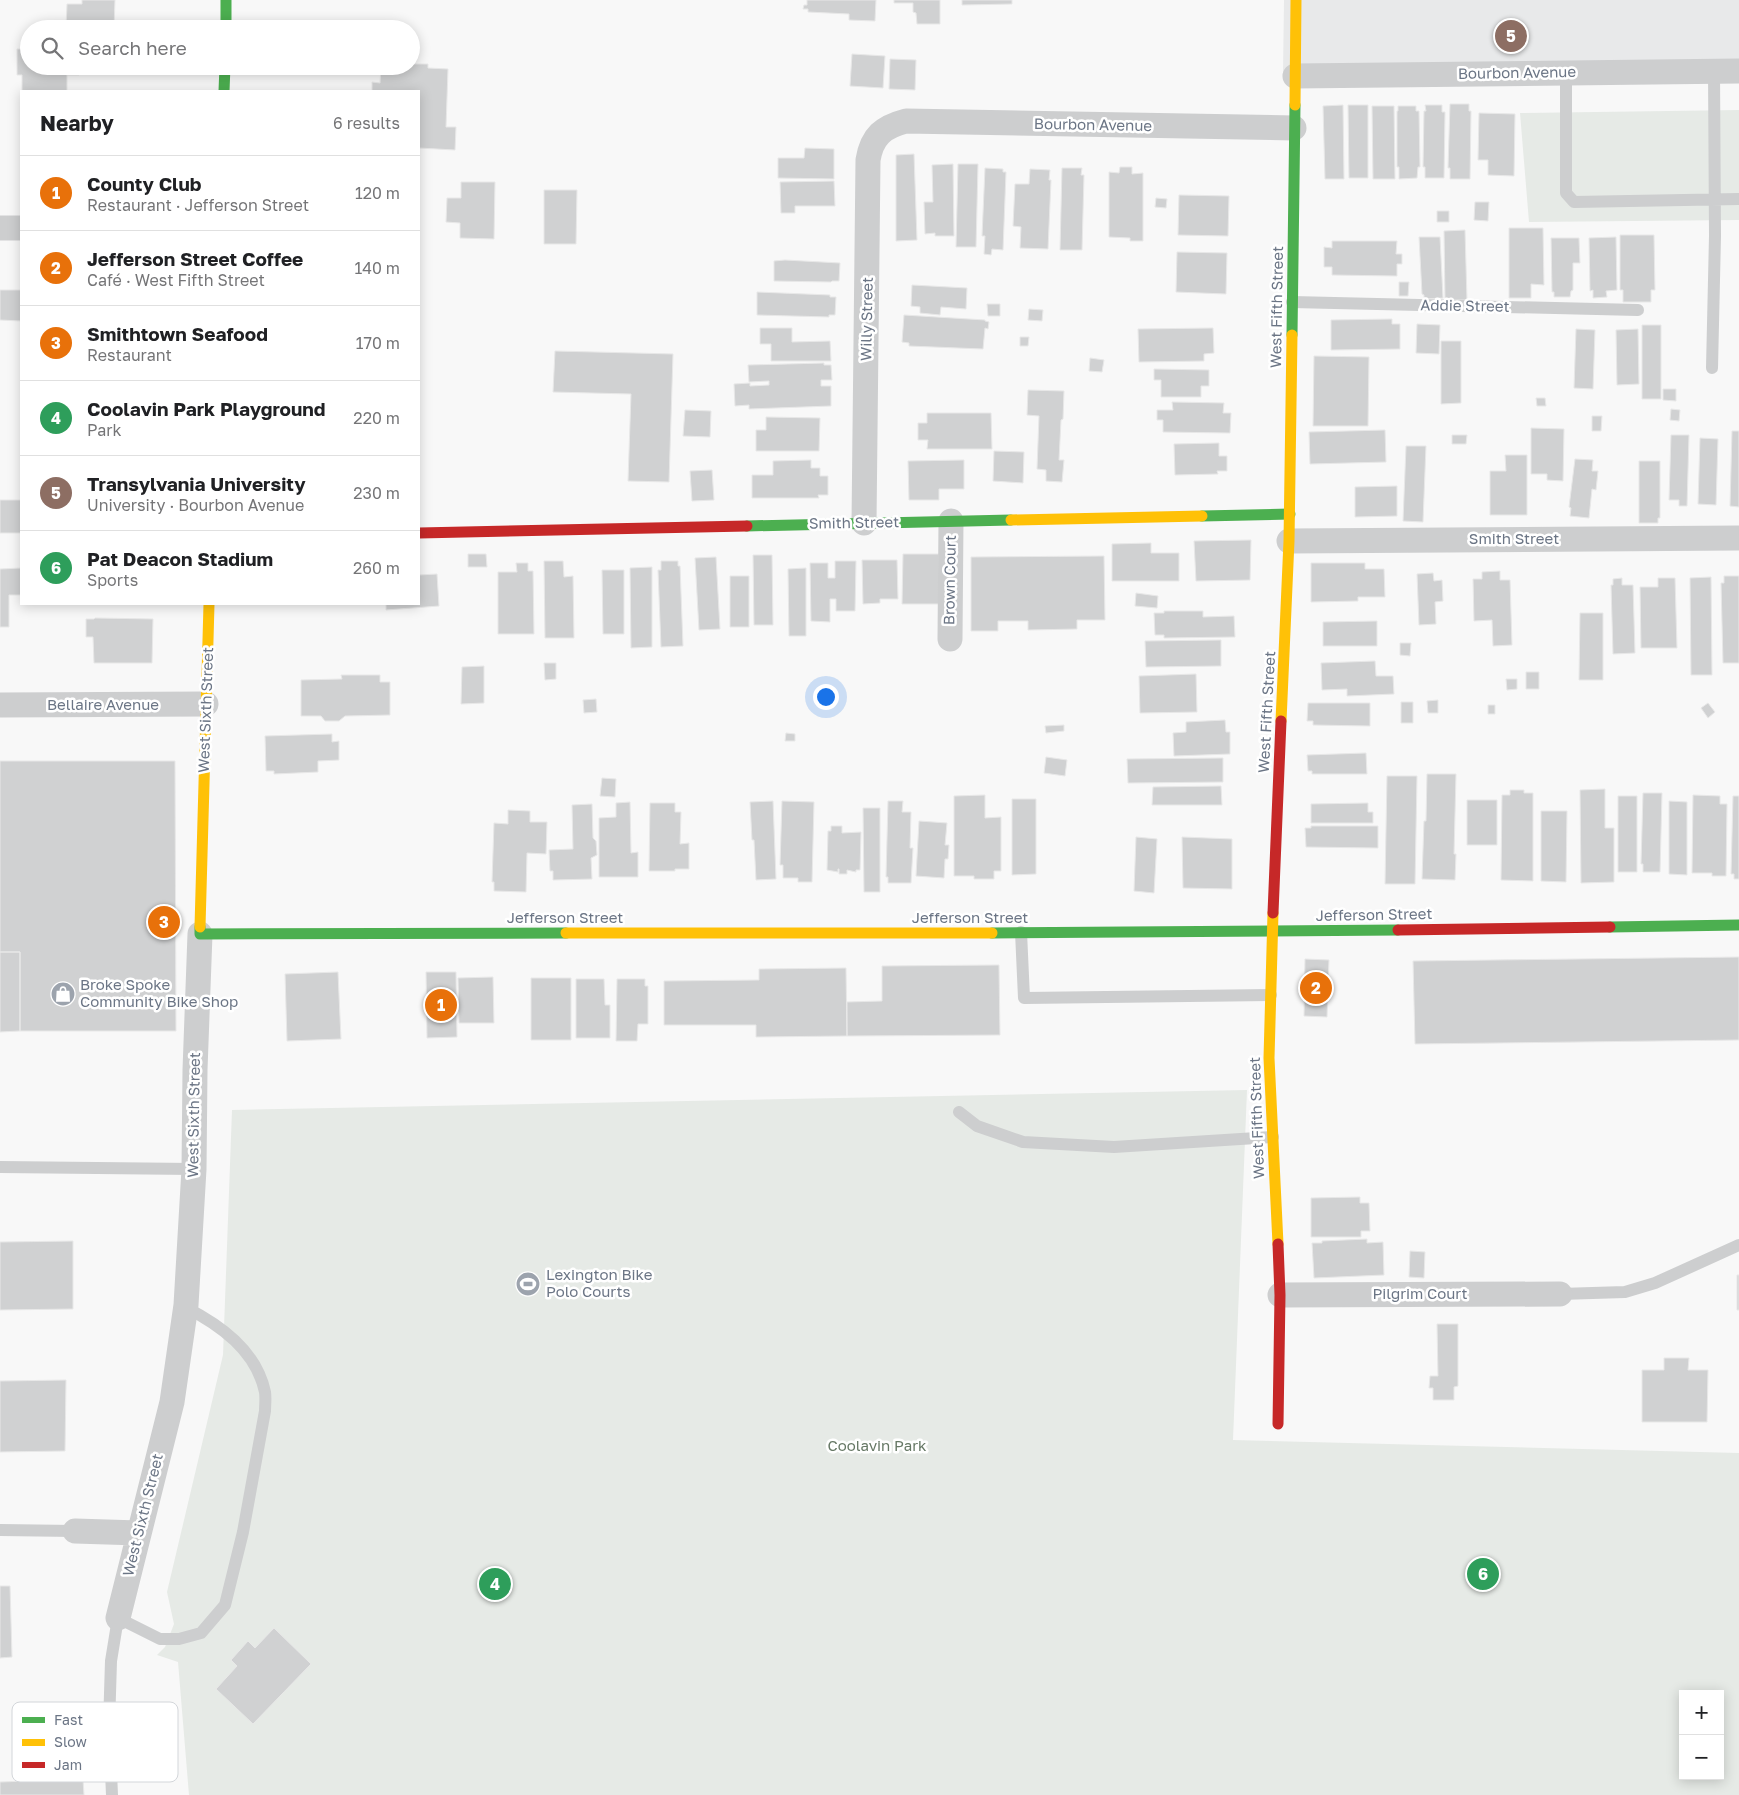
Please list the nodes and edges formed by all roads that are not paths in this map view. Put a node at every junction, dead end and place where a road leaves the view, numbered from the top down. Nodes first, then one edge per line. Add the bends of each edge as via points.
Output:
1 (226, 0) edge
2 (1296, 0) edge
3 (226, 20) edge
4 (1714, 71) junction
5 (1739, 71) edge
6 (1566, 72) junction
7 (224, 75) edge
8 (1295, 76) junction
9 (224, 90) edge
10 (891, 125) joint
11 (1294, 128) junction
12 (1714, 199) junction
13 (1739, 199) edge
14 (0, 228) edge
15 (20, 228) edge
16 (1292, 302) junction
17 (1638, 310) dead end
18 (1712, 368) dead end
19 (1290, 514) junction
20 (951, 521) junction
21 (864, 523) junction
22 (420, 534) edge
23 (1739, 538) edge
24 (1289, 541) junction
25 (209, 605) edge
26 (950, 639) dead end
27 (206, 704) junction
28 (0, 705) edge
29 (1739, 925) edge
30 (1021, 932) junction
31 (1272, 932) junction
32 (200, 934) junction
33 (1271, 995) junction
34 (959, 1112) dead end
35 (1272, 1138) junction
36 (0, 1167) edge
37 (194, 1169) junction
38 (1739, 1245) edge
39 (1560, 1294) joint
40 (1280, 1295) junction
41 (186, 1307) junction
42 (1278, 1424) dead end
43 (0, 1530) edge
44 (75, 1531) joint
45 (139, 1533) junction
46 (118, 1618) junction
47 (110, 1702) edge
48 (111, 1782) edge
49 (112, 1795) edge

1 - 3 street
2 - 8 street, West Fifth Street
4 - 5 street, Bourbon Avenue
4 - 6 street, Bourbon Avenue
4 - 12 lane
6 - 8 street, Bourbon Avenue
6 - 12 lane via 1566,194 1574,202
7 - 9 street
8 - 11 street, West Fifth Street
10 - 11 street, Bourbon Avenue via 906,121
10 - 21 street, Willy Street via 870,146 868,160
11 - 16 street, West Fifth Street
12 - 13 lane
12 - 18 lane
14 - 15 street
16 - 17 lane, Addie Street
16 - 19 street, West Fifth Street
19 - 20 street, Smith Street
19 - 24 street, West Fifth Street
20 - 21 street, Smith Street
20 - 26 street, Brown Court
21 - 22 street, Smith Street
23 - 24 street, Smith Street
24 - 31 street, West Fifth Street
25 - 27 street, West Sixth Street
27 - 28 street, Bellaire Avenue
27 - 32 street, West Sixth Street
29 - 31 street, Jefferson Street
30 - 31 street, Jefferson Street
30 - 32 street, Jefferson Street
30 - 33 lane via 1024,998
31 - 33 street, West Fifth Street
32 - 37 street, West Sixth Street via 194,1070
33 - 35 street, West Fifth Street
34 - 35 lane via 977,1126 1023,1142 1114,1147
35 - 40 street, West Fifth Street
36 - 37 lane
37 - 41 street, West Sixth Street
38 - 39 lane via 1655,1283 1625,1292
39 - 40 street, Pilgrim Court
40 - 42 street, West Fifth Street
41 - 45 street, West Sixth Street via 172,1402
41 - 46 lane via 211,1321 242,1346 258,1370 266,1393 266,1411 244,1532 224,1605 201,1633 179,1639 160,1639
43 - 44 lane
44 - 45 street
45 - 46 street, West Sixth Street
46 - 47 lane via 111,1661
48 - 49 lane

